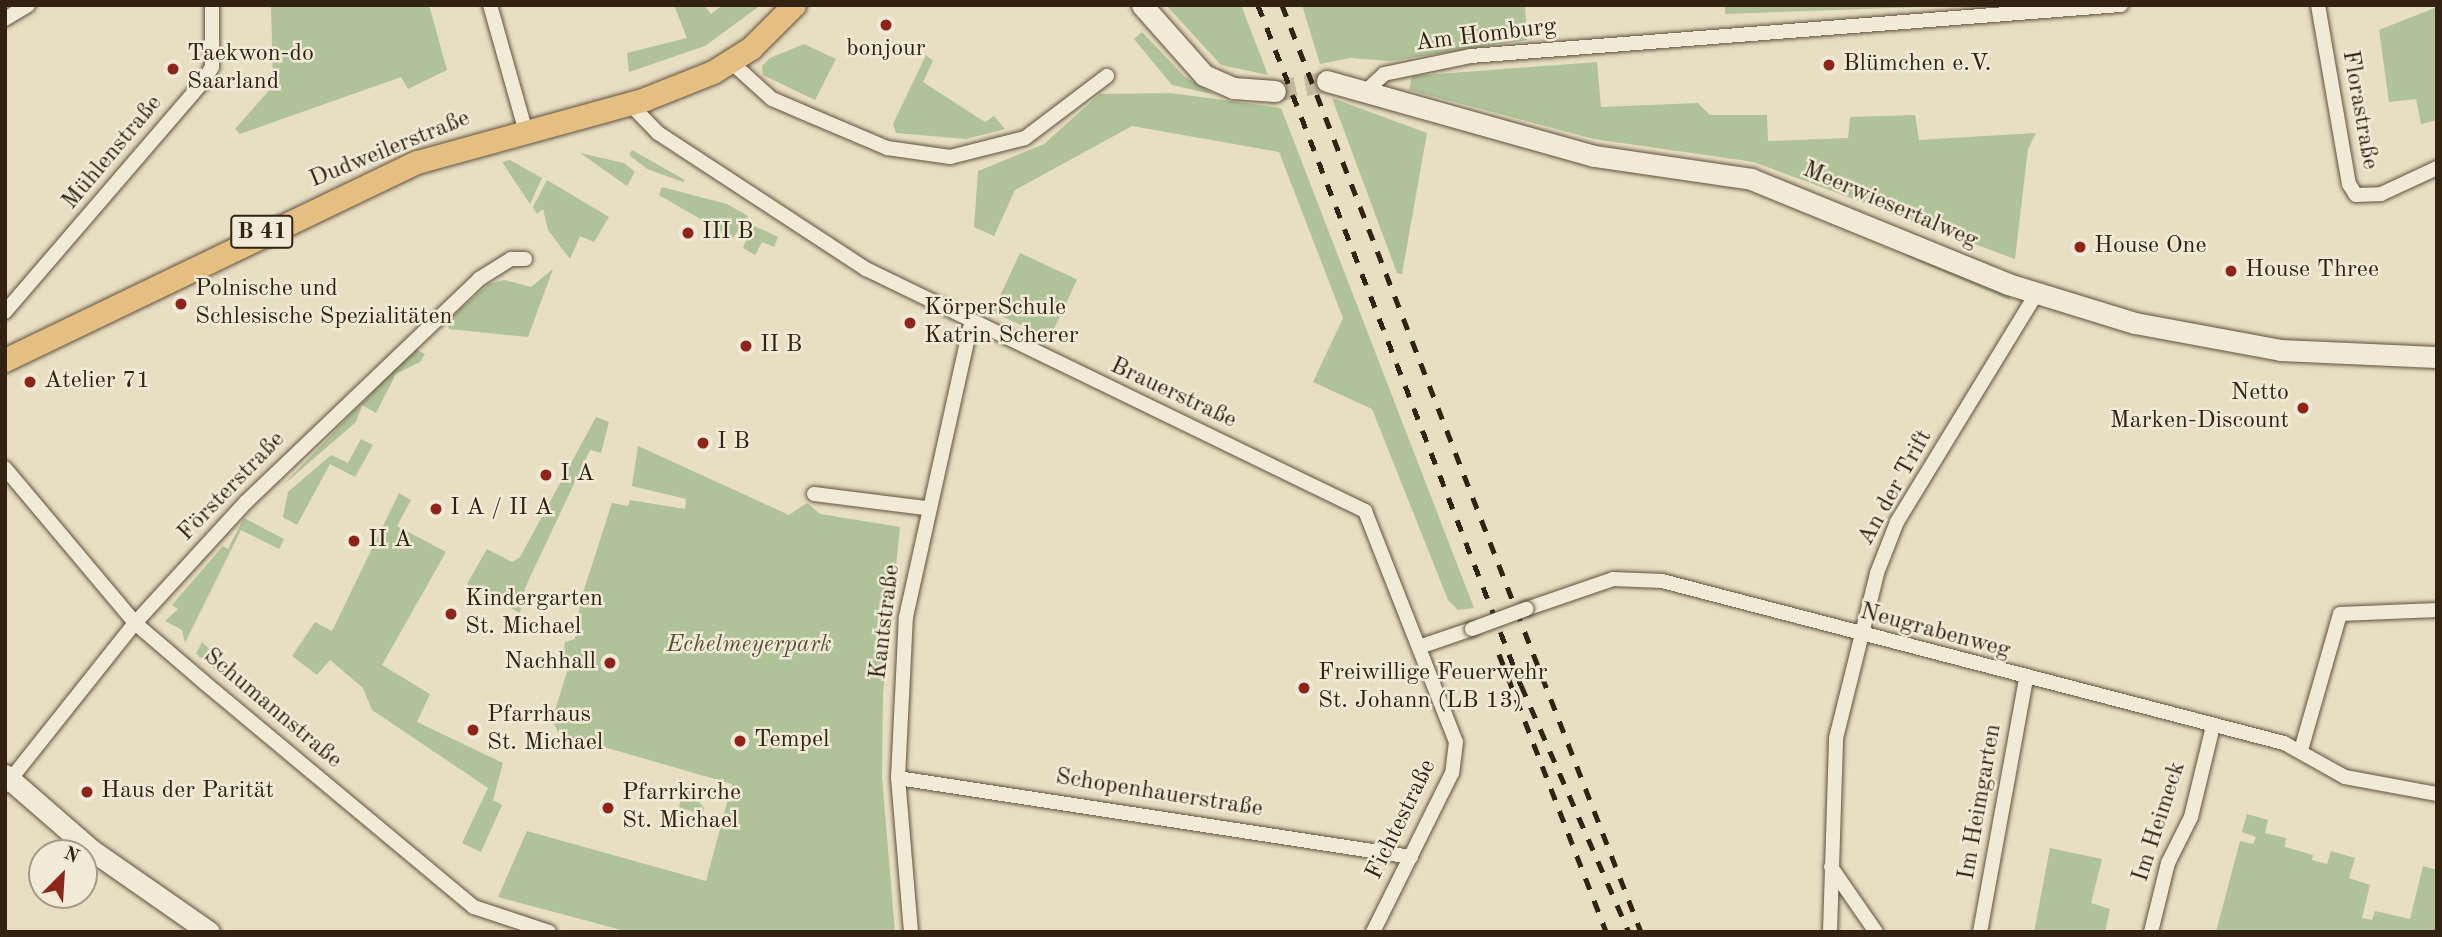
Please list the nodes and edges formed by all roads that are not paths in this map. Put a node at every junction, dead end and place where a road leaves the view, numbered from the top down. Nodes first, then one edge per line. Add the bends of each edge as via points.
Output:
1 (28, 5) edge
2 (212, 5) edge
3 (490, 5) edge
4 (794, 5) edge
5 (1142, 5) edge
6 (2120, 5) edge
7 (2318, 5) edge
8 (2007, 12) edge
9 (5, 19) edge
10 (731, 62) junction
11 (1108, 76) dead end
12 (1326, 81) tunnel mouth
13 (1367, 90) junction
14 (1275, 91) tunnel mouth
15 (629, 103) junction
16 (525, 129) junction
17 (2437, 167) edge
18 (525, 259) dead end
19 (2036, 294) junction
20 (5, 313) edge
21 (971, 323) junction
22 (2437, 357) edge
23 (5, 360) edge
24 (5, 468) edge
25 (814, 494) dead end
26 (925, 508) junction
27 (2437, 610) edge
28 (135, 624) junction
29 (1860, 634) junction
30 (1422, 646) junction
31 (2026, 680) junction
32 (2213, 726) junction
33 (2301, 750) junction
34 (898, 778) junction
35 (7, 780) edge
36 (2437, 794) edge
37 (1411, 857) junction
38 (1830, 867) junction
39 (209, 932) edge
40 (550, 932) edge
41 (911, 932) edge
42 (1373, 932) edge
43 (1830, 932) edge
44 (1876, 932) edge
45 (1980, 932) edge
46 (2151, 932) edge

1 - 9 street
2 - 20 street, Mühlenstraße via 212,67 203,82
3 - 16 street
4 - 10 main road, Dudweilerstraße / B 41
5 - 14 main road via 1204,75 1233,88
6 - 8 street, Am Homburg
7 - 17 street, Florastraße via 2349,184 2356,195 2381,194
8 - 13 street, Am Homburg via 1471,57 1384,74
10 - 11 street via 781,103 887,148 950,157 1025,138
10 - 15 main road, Dudweilerstraße / B 41
12 - 13 main road, Meerwiesertalweg
13 - 19 main road, Meerwiesertalweg via 1594,156 1751,179
15 - 16 main road, Dudweilerstraße / B 41
15 - 21 street, Brauerstraße via 648,126 808,233
16 - 23 main road, Dudweilerstraße / B 41 via 365,185
18 - 28 street, Försterstraße via 493,267 420,334 246,502
19 - 22 main road, Meerwiesertalweg via 2243,344
19 - 29 street, An der Trift via 1897,523
21 - 26 street, Kantstraße
21 - 30 street, Brauerstraße via 1365,511
24 - 28 street, Schumannstraße
25 - 26 street
26 - 34 street, Kantstraße via 906,617
27 - 33 street via 2340,614
28 - 35 street, Försterstraße
28 - 40 street, Schumannstraße via 474,907
29 - 30 street, Neugrabenweg, bridge via 1643,578 1613,579
29 - 31 street, Neugrabenweg
29 - 38 street, An der Trift via 1836,738
30 - 37 street, Fichtestraße via 1452,726 1456,761
31 - 32 street, Neugrabenweg
31 - 45 street, Im Heimgarten
32 - 33 street, Neugrabenweg
32 - 46 street, Im Heimeck via 2191,817 2168,863
33 - 36 street, Neugrabenweg via 2345,777
34 - 37 street, Schopenhauerstraße
34 - 41 street, Kantstraße
35 - 39 main road via 112,865
37 - 42 street, Fichtestraße
38 - 43 street, An der Trift
38 - 44 street

